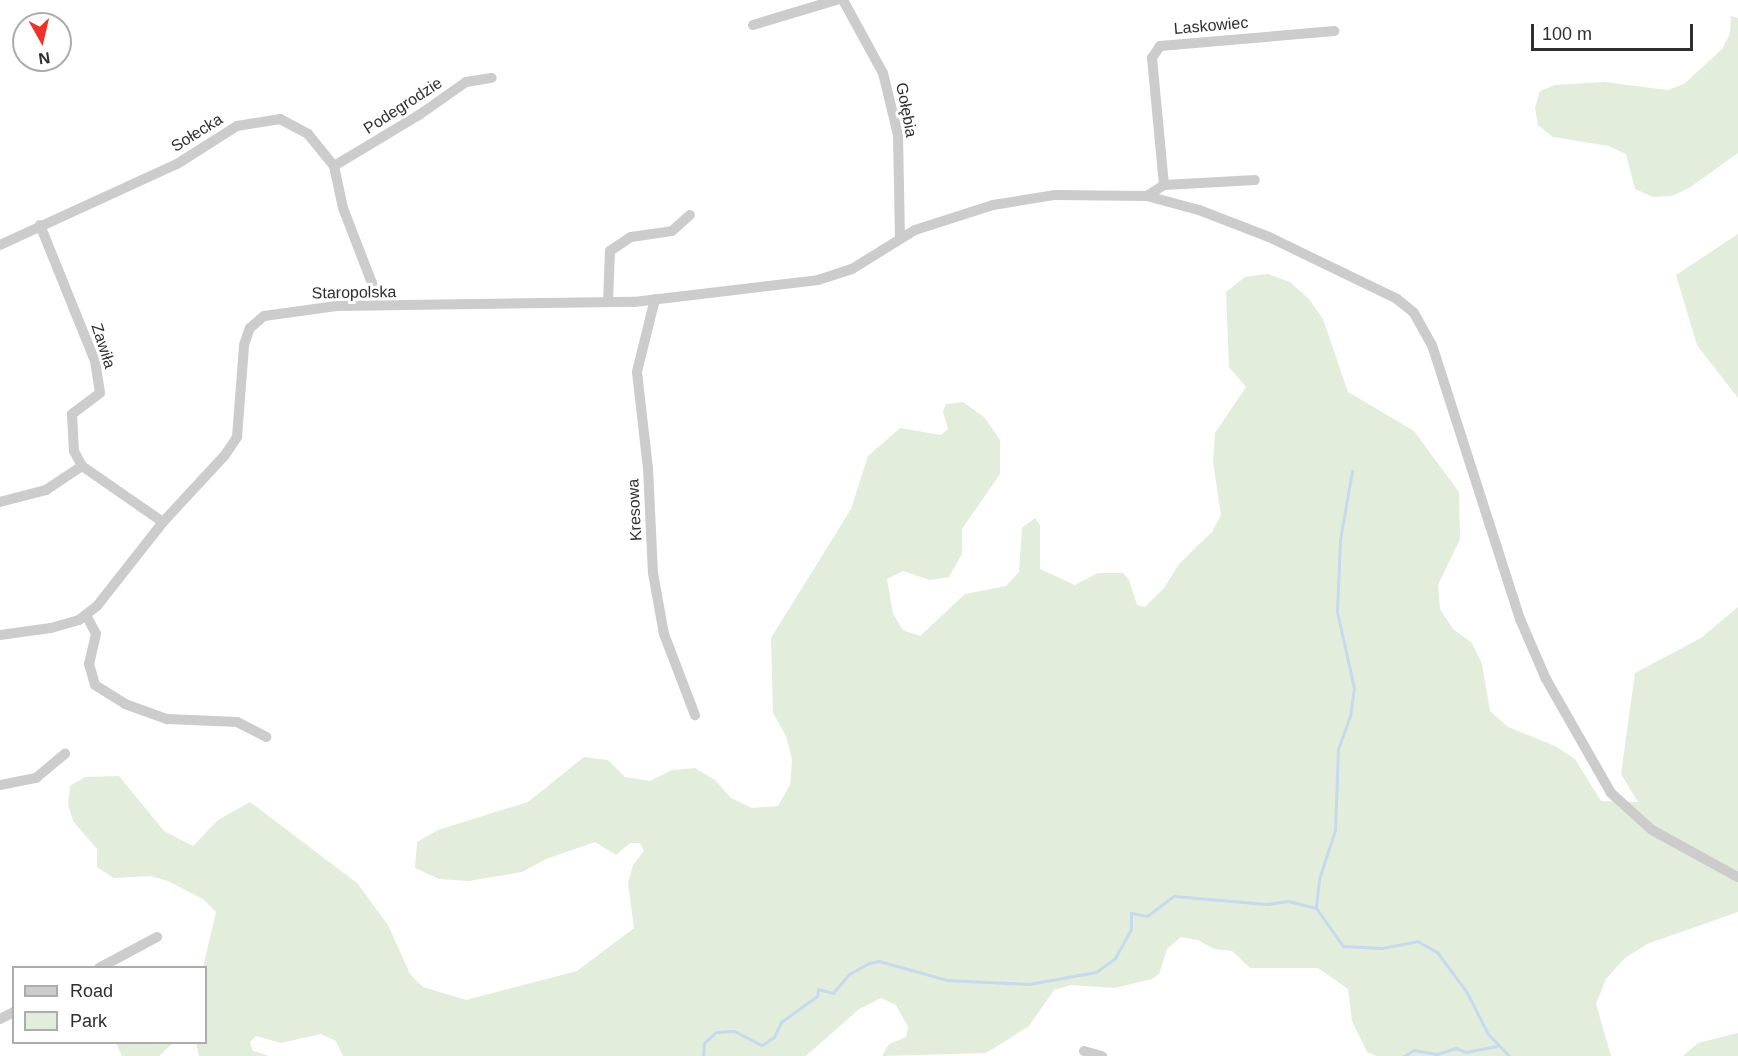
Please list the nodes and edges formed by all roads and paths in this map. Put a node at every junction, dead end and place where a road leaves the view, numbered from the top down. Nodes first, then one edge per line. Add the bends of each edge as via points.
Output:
1 (836, 0) edge
2 (843, 0) edge
3 (753, 26) dead end
4 (1334, 31) dead end
5 (492, 78) dead end
6 (334, 166) junction
7 (1255, 180) dead end
8 (1164, 185) junction
9 (1147, 196) junction
10 (690, 215) dead end
11 (40, 225) junction
12 (900, 237) junction
13 (0, 245) edge
14 (655, 299) junction
15 (608, 302) junction
16 (374, 305) junction
17 (82, 466) junction
18 (0, 502) edge
19 (163, 522) junction
20 (86, 615) junction
21 (0, 635) edge
22 (695, 715) dead end
23 (266, 737) dead end
24 (64, 754) dead end
25 (0, 785) edge
26 (1738, 877) edge
27 (157, 937) dead end
28 (103, 966) edge
29 (1084, 1051) dead end
30 (1102, 1056) edge

1 - 3 street
2 - 12 street, Gołębia via 883,73 894,115 898,135
4 - 8 street, Laskowiec via 1160,46 1152,58
5 - 6 street, Podegrodzie via 466,82 419,116
6 - 11 street, Sołecka via 308,134 280,119 237,126 177,164
6 - 16 street, Sołecka via 344,208 372,283
7 - 8 street
8 - 9 street
9 - 12 street, Staropolska via 1055,195 993,205
9 - 26 street, Staropolska via 1199,210 1269,237 1397,299 1414,313 1432,345 1520,619 1546,679 1611,793 1652,830
10 - 15 street via 672,231 631,237 610,251
11 - 13 street, Sołecka
11 - 17 street, Zawiła via 95,361 100,393 72,414 74,451
12 - 14 street, Staropolska via 852,270 818,280
14 - 15 street, Staropolska
14 - 22 street, Kresowa via 638,372 653,573 664,633
15 - 16 street, Staropolska
16 - 19 street, Staropolska via 299,309 264,316 250,328 244,345 237,437
17 - 18 street via 46,490
17 - 19 street
19 - 20 street, Staropolska via 115,586
20 - 21 street, Staropolska via 51,628
20 - 23 street via 96,634 88,664 95,685 125,704 167,719 237,722
24 - 25 street via 36,778
27 - 28 street
29 - 30 street

